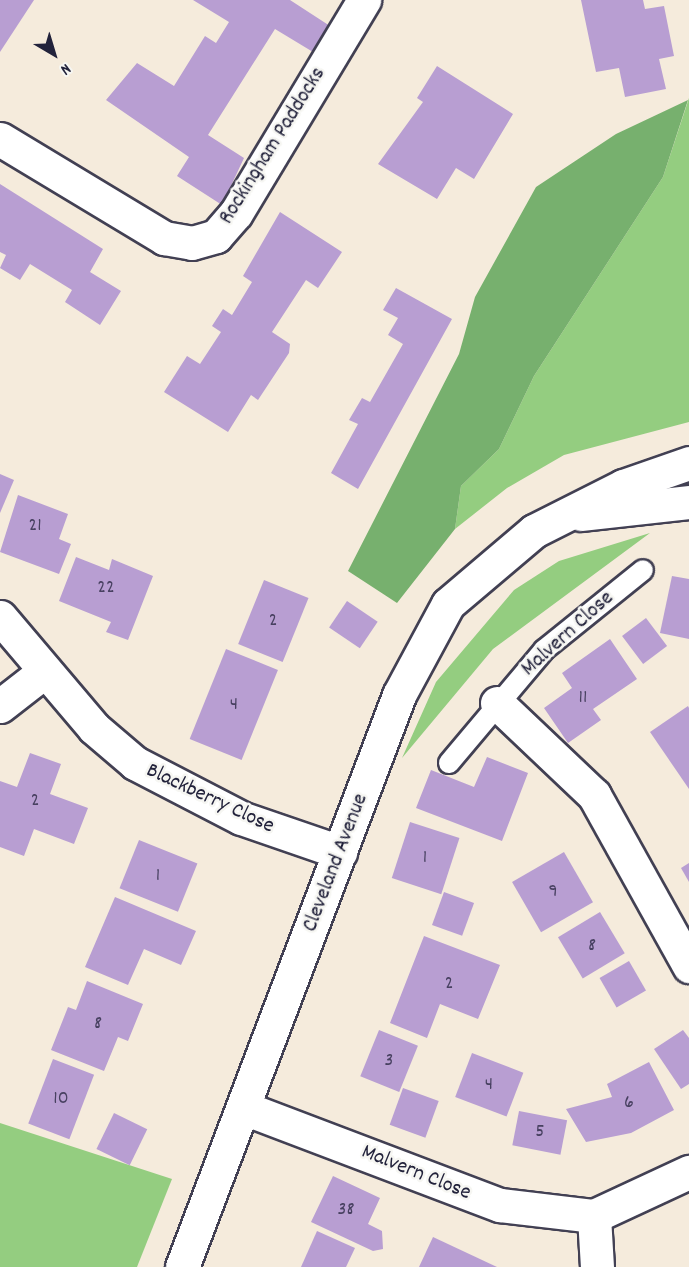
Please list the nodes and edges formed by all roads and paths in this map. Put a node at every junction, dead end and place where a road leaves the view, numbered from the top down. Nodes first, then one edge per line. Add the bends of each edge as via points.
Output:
1 (364, 0) edge
2 (0, 140) edge
3 (689, 463) edge
4 (689, 502) edge
5 (567, 515) junction
6 (643, 570) dead end
7 (0, 617) edge
8 (45, 670) junction
9 (497, 703) junction
10 (0, 706) edge
11 (449, 763) dead end
12 (340, 852) junction
13 (689, 966) edge
14 (244, 1108) junction
15 (689, 1172) edge
16 (594, 1216) junction
17 (182, 1267) edge
18 (597, 1267) edge

1 - 2 street, Rockingham Paddocks via 236,213 216,236 192,243 154,234
3 - 5 street, Cleveland Avenue via 623,486
4 - 5 street, Cleveland Avenue
5 - 12 street, Cleveland Avenue via 534,531 448,604 399,695
6 - 9 lane, Malvern Close via 544,650
7 - 8 street, Blackberry Close
8 - 10 street
8 - 12 street, Blackberry Close via 94,728 135,763 241,818
9 - 11 lane, Malvern Close
9 - 13 street via 594,795
12 - 14 street, Cleveland Avenue
14 - 16 street, Malvern Close via 500,1205
14 - 17 street, Cleveland Avenue
15 - 16 street
16 - 18 street

